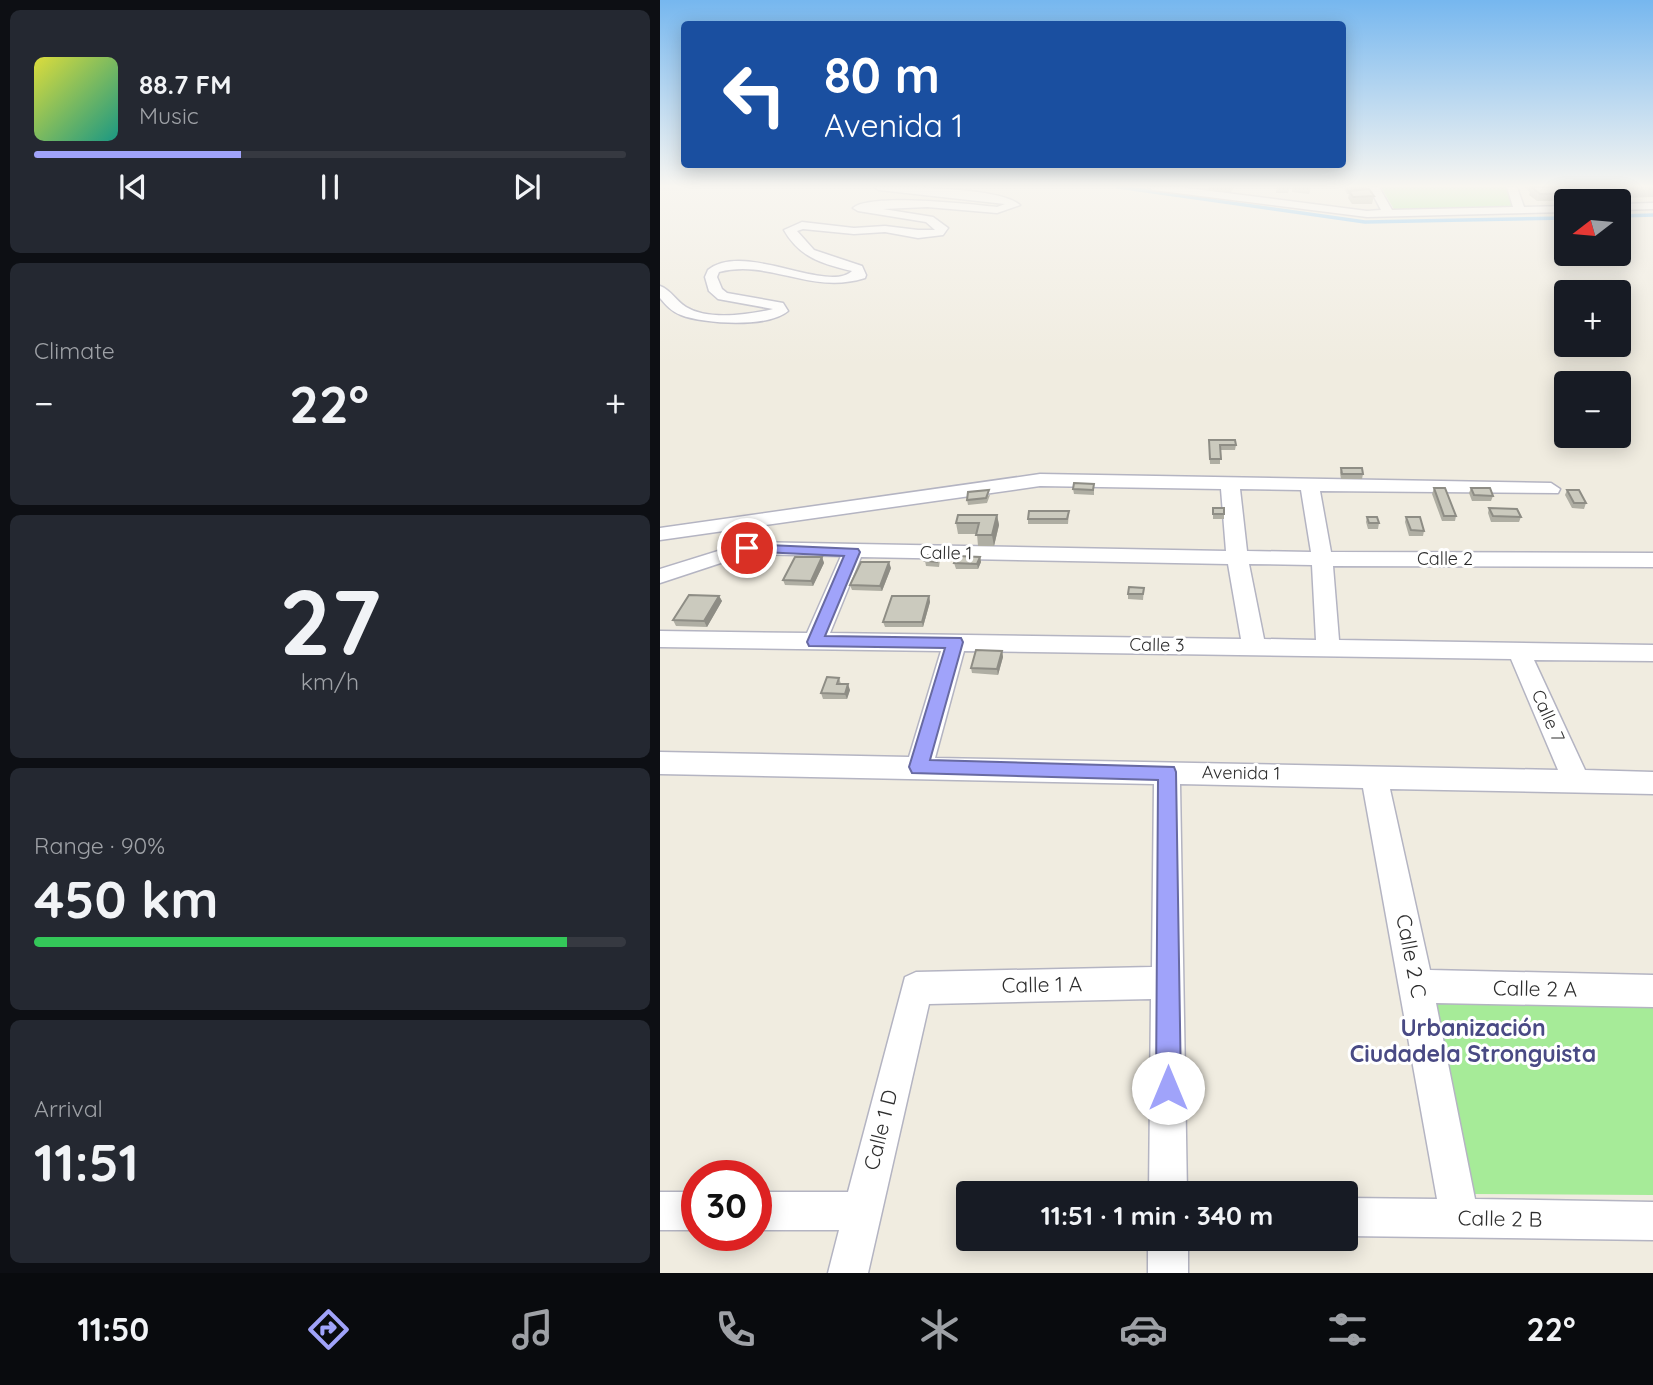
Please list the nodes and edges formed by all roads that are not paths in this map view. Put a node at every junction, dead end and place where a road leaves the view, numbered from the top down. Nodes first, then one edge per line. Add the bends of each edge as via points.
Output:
1 (800, 246) edge
2 (660, 290) edge
3 (1230, 483) junction
4 (1310, 485) junction
5 (1551, 489) dead end
6 (660, 534) edge
7 (853, 552) junction
8 (1237, 557) junction
9 (1322, 558) junction
10 (1653, 560) edge
11 (660, 576) edge
12 (660, 639) edge
13 (815, 642) junction
14 (955, 642) junction
15 (1254, 646) junction
16 (1328, 648) junction
17 (1519, 652) junction
18 (1653, 653) edge
19 (660, 763) edge
20 (919, 767) junction
21 (1167, 772) junction
22 (1374, 776) junction
23 (1576, 781) junction
24 (1653, 783) edge
25 (1168, 983) junction
26 (1417, 986) junction
27 (916, 988) joint
28 (1653, 991) edge
29 (1168, 1181) edge
30 (660, 1211) edge
31 (681, 1211) edge
32 (772, 1211) edge
33 (862, 1211) junction
34 (1358, 1217) edge
35 (1460, 1219) junction
36 (1653, 1221) edge
37 (1168, 1251) edge
38 (848, 1273) edge
39 (1168, 1273) edge

1 - 2 street via 808,254 858,270 860,275 830,280 736,264 714,270 715,291 723,296 778,306 781,311 758,318 681,311
3 - 4 street
3 - 6 street via 1040,480
3 - 8 street
4 - 5 street
4 - 9 street
7 - 8 street, Calle 1
7 - 11 street, Calle 1 via 747,548
7 - 13 street
8 - 9 street, Calle 2
8 - 15 street
9 - 10 street, Calle 2
9 - 16 street
12 - 13 street, Calle 3
13 - 14 street, Calle 3
14 - 15 street, Calle 3
14 - 20 street
15 - 16 street, Calle 3
16 - 17 street, Calle 3
17 - 18 street, Calle 3
17 - 23 street, Calle 7
19 - 20 street, Avenida 1
20 - 21 street, Avenida 1
21 - 22 street, Avenida 1
21 - 25 street
22 - 23 street, Avenida 1
22 - 26 street, Calle 2 C
23 - 24 street, Avenida 1
25 - 27 street, Calle 1 A
25 - 29 street
26 - 28 street, Calle 2 A
26 - 35 street, Calle 2 C
27 - 33 street, Calle 1 D
30 - 31 street
32 - 33 street
33 - 38 street, Calle 1 D
34 - 35 street, Calle 2 B
35 - 36 street, Calle 2 B
37 - 39 street

